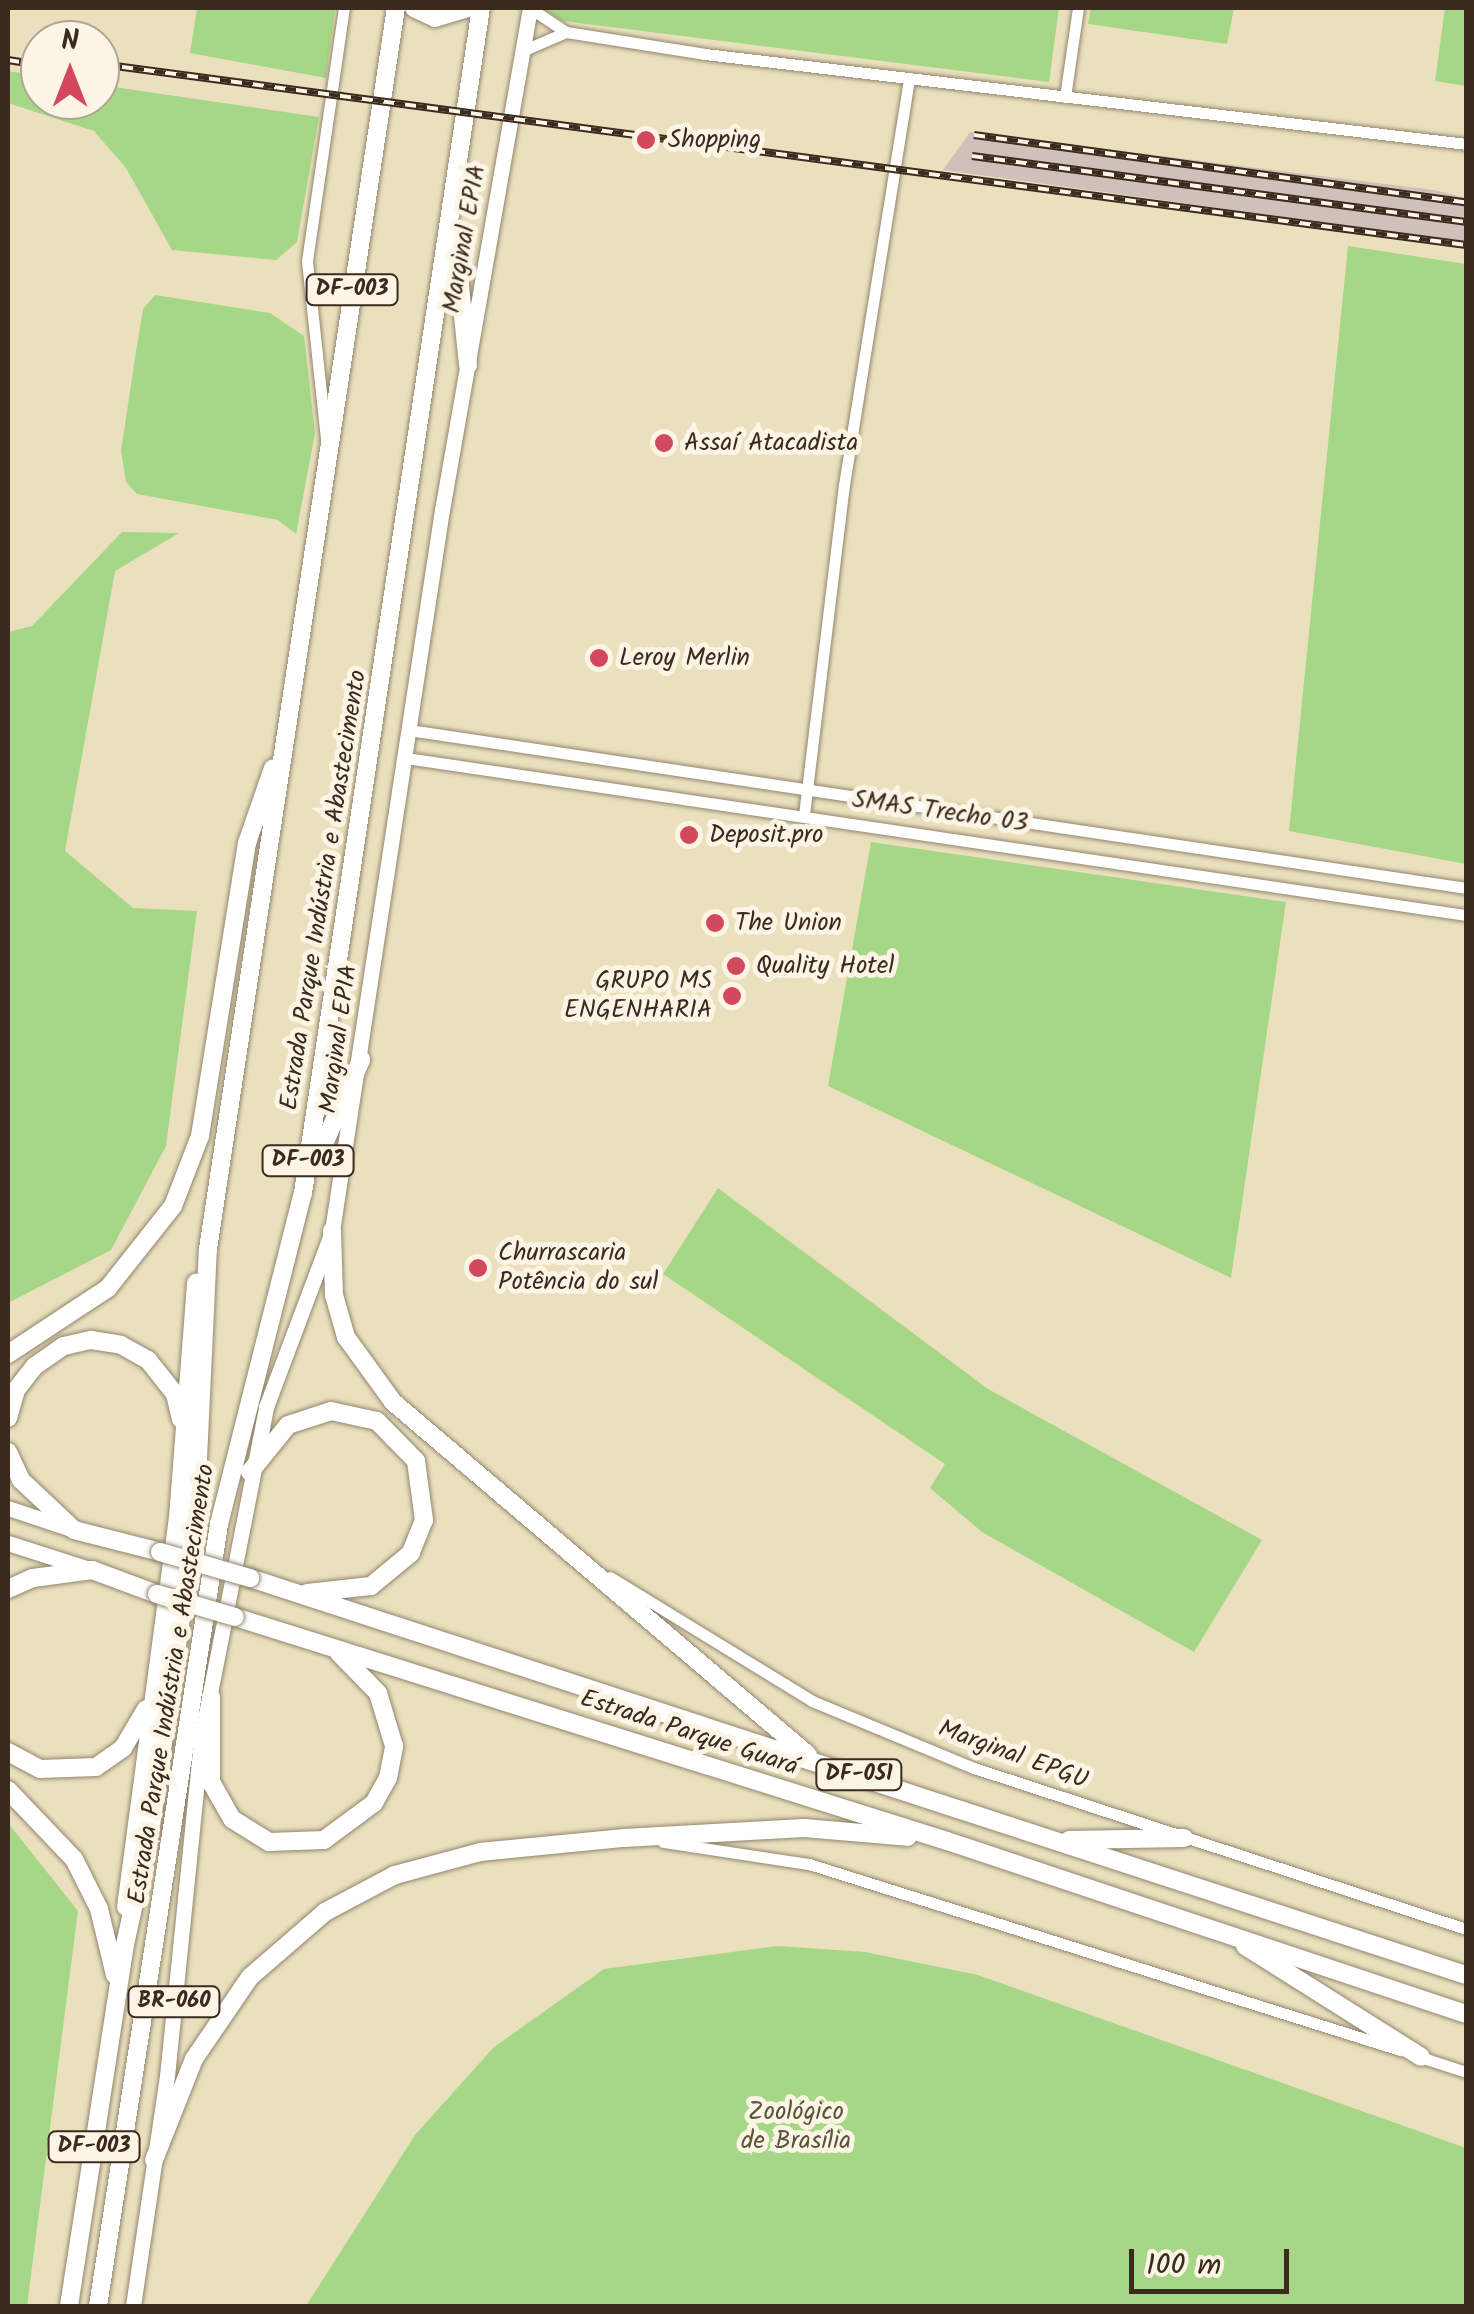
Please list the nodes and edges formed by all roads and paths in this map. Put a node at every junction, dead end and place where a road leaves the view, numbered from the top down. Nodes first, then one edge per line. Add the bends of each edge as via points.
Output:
1 (344, 8) edge
2 (396, 8) edge
3 (414, 8) edge
4 (468, 8) edge
5 (481, 8) edge
6 (530, 8) edge
7 (1078, 8) edge
8 (566, 32) junction
9 (522, 51) junction
10 (909, 80) junction
11 (1065, 97) junction
12 (1466, 144) edge
13 (454, 220) junction
14 (468, 366) junction
15 (328, 447) junction
16 (409, 730) junction
17 (460, 737) junction
18 (283, 745) junction
19 (406, 758) junction
20 (457, 764) junction
21 (808, 788) junction
22 (804, 815) junction
23 (1006, 818) junction
24 (1021, 820) junction
25 (1002, 843) junction
26 (1016, 846) junction
27 (1466, 888) edge
28 (1466, 915) edge
29 (360, 1060) junction
30 (303, 1192) junction
31 (332, 1231) junction
32 (208, 1249) junction
33 (8, 1354) edge
34 (246, 1409) junction
35 (8, 1418) edge
36 (186, 1445) junction
37 (8, 1452) edge
38 (251, 1467) junction
39 (8, 1508) edge
40 (74, 1530) junction
41 (8, 1543) edge
42 (575, 1556) junction
43 (92, 1570) junction
44 (8, 1589) edge
45 (297, 1594) junction
46 (331, 1646) junction
47 (156, 1685) junction
48 (210, 1697) junction
49 (8, 1752) edge
50 (814, 1760) junction
51 (8, 1790) edge
52 (624, 1838) junction
53 (1184, 1838) junction
54 (947, 1841) junction
55 (1054, 1841) junction
56 (1466, 1929) edge
57 (1228, 1934) junction
58 (124, 1949) junction
59 (1466, 1975) edge
60 (118, 1987) junction
61 (1466, 2014) edge
62 (1421, 2057) junction
63 (1466, 2072) edge
64 (154, 2160) junction
65 (70, 2306) edge
66 (98, 2306) edge
67 (133, 2306) edge

1 - 15 street via 307,261
2 - 15 highway, Estrada Parque Indústria e Abastecimento / DF-003
3 - 4 highway via 435,18
5 - 13 highway, Estrada Parque Indústria e Abastecimento / DF-003
6 - 8 street
6 - 9 main road, Marginal EPIA
7 - 11 street
8 - 9 street
8 - 10 street
9 - 14 main road, Marginal EPIA
10 - 11 street
10 - 21 street via 844,485
11 - 12 street
13 - 14 highway
13 - 30 highway, Estrada Parque Indústria e Abastecimento / DF-003
14 - 16 main road, Marginal EPIA
15 - 18 highway, Estrada Parque Indústria e Abastecimento / DF-003
16 - 17 street, SMAS Trecho 03
16 - 19 main road, Marginal EPIA
17 - 20 street
17 - 21 street, SMAS Trecho 03
18 - 32 highway, Estrada Parque Indústria e Abastecimento / DF-003
18 - 33 highway via 247,842 200,1136 173,1206 108,1288
19 - 20 street, SMAS Trecho 03
19 - 29 main road, Marginal EPIA
20 - 22 street, SMAS Trecho 03
21 - 22 street
21 - 23 street, SMAS Trecho 03
22 - 25 street, SMAS Trecho 03
23 - 24 street, SMAS Trecho 03
23 - 25 street
24 - 26 street
24 - 27 street, SMAS Trecho 03
25 - 26 street, SMAS Trecho 03
26 - 28 street, SMAS Trecho 03
29 - 30 highway
29 - 31 main road, Marginal EPIA / BR-060
30 - 34 highway, Estrada Parque Indústria e Abastecimento / DF-003
31 - 38 main road, Marginal EPIA / BR-060 via 266,1406
31 - 42 highway via 338,1315 369,1374
32 - 36 highway via 194,1298
32 - 58 highway, Estrada Parque Indústria e Abastecimento / DF-003 via 195,1522 151,1826
34 - 38 highway
34 - 66 highway, Estrada Parque Indústria e Abastecimento / DF-003 via 219,1524
35 - 36 highway via 16,1390 44,1358 64,1346 105,1341 135,1350 168,1382
36 - 47 highway
37 - 40 highway via 21,1480
38 - 45 highway via 288,1424 331,1410 376,1420 416,1460 424,1520 399,1568 371,1586
38 - 48 main road, Marginal EPIA / BR-060
39 - 40 main road, Estrada Parque Guará / DF-051
40 - 45 highway, Estrada Parque Guará / DF-051, bridge
41 - 43 main road, Estrada Parque Guará / DF-051
42 - 50 highway
42 - 53 street, Marginal EPGU via 812,1701 974,1768
43 - 44 highway via 33,1578
43 - 46 highway, Estrada Parque Guará / DF-051, bridge
45 - 50 highway, Estrada Parque Guará / DF-051
46 - 48 highway via 378,1693 394,1746 374,1803 324,1840 270,1842 232,1819 211,1782
46 - 54 highway, Estrada Parque Guará / DF-051
47 - 49 highway via 135,1732 96,1768 40,1769
47 - 58 highway
48 - 64 main road, Marginal EPIA / BR-060 via 196,1770
50 - 55 highway, Estrada Parque Guará / DF-051
51 - 60 highway via 62,1843 90,1888
52 - 54 highway via 804,1828
52 - 62 street via 809,1864
52 - 64 highway via 437,1860 325,1912 279,1948 222,2012 194,2059
53 - 55 highway
53 - 56 street, Marginal EPGU
54 - 57 highway, Estrada Parque Guará / DF-051
55 - 59 highway, Estrada Parque Guará / DF-051
57 - 61 highway, Estrada Parque Guará / DF-051
57 - 62 highway
58 - 60 highway, Estrada Parque Indústria e Abastecimento / DF-003
60 - 65 highway, Estrada Parque Indústria e Abastecimento / DF-003
62 - 63 street
64 - 67 main road, Marginal EPIA / BR-060

